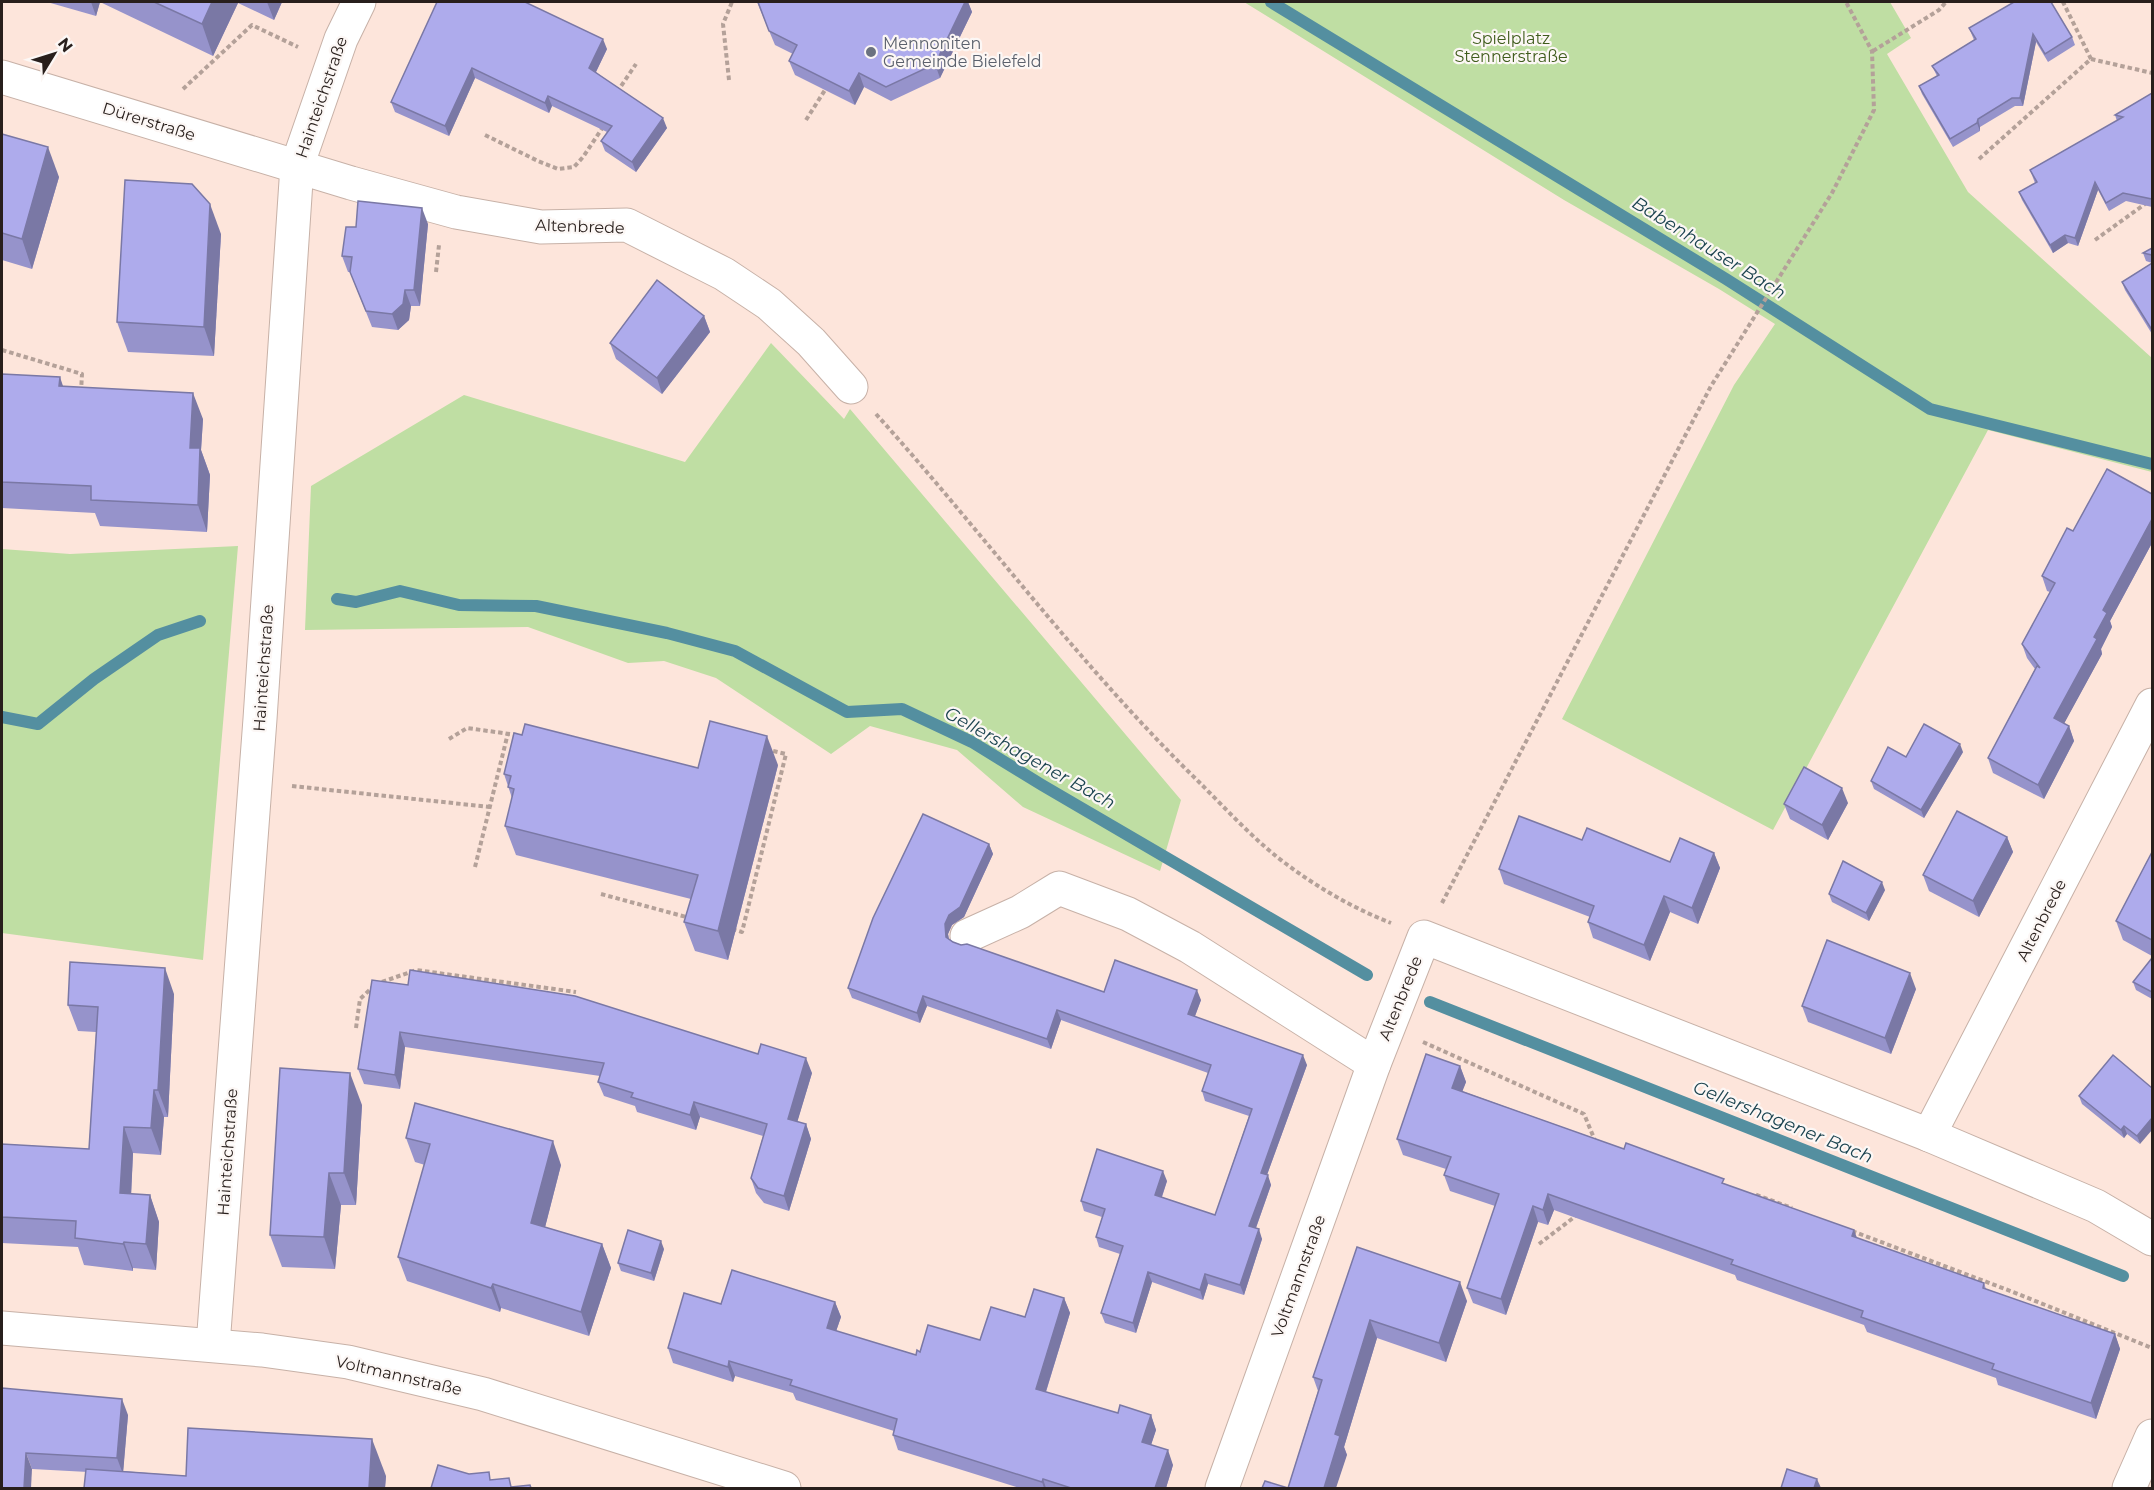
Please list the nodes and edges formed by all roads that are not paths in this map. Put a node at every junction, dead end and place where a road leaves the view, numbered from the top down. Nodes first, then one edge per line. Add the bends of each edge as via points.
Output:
1 (359, 2) edge
2 (2, 77) edge
3 (297, 166) junction
4 (851, 387) road end
5 (2152, 705) edge
6 (967, 936) dead end
7 (1374, 1064) junction
8 (1929, 1135) junction
9 (2152, 1239) edge
10 (2, 1328) edge
11 (213, 1345) junction
12 (2152, 1436) edge
13 (784, 1488) edge
14 (1221, 1488) edge
15 (2129, 1488) edge

1 - 3 street, Hainteichstraße via 341,39
2 - 3 street, Dürerstraße
3 - 4 street, Altenbrede via 456,212 541,227 627,225 724,274 769,304 811,342
3 - 11 street, Hainteichstraße
5 - 8 street, Altenbrede
6 - 7 street, Altenbrede via 1020,912 1059,888 1128,914 1190,947
7 - 8 street, Altenbrede via 1424,937
7 - 14 street, Voltmannstraße
8 - 9 street, Altenbrede via 2096,1206
10 - 11 street, Voltmannstraße
11 - 13 street, Voltmannstraße via 317,1356 483,1394
12 - 15 street

